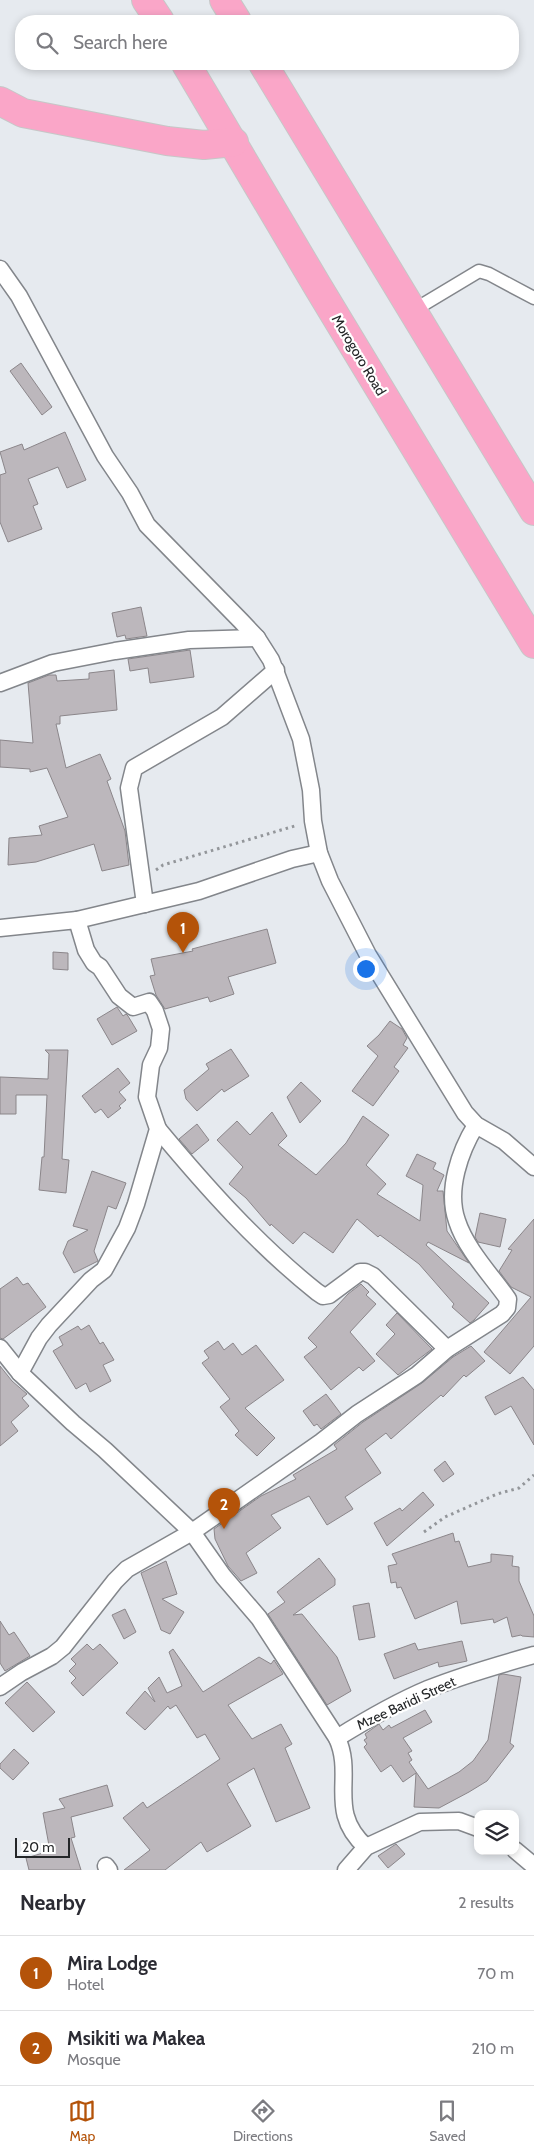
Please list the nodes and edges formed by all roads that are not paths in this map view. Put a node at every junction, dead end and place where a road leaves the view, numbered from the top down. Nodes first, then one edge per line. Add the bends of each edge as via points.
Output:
1 (146, 0) edge
2 (224, 0) edge
3 (156, 15) edge
4 (233, 15) edge
5 (190, 70) edge
6 (267, 70) edge
7 (0, 101) edge
8 (234, 142) junction
9 (0, 269) edge
10 (534, 298) edge
11 (414, 310) junction
12 (534, 511) edge
13 (257, 638) junction
14 (534, 644) edge
15 (276, 670) junction
16 (0, 683) edge
17 (319, 852) junction
18 (145, 904) junction
19 (77, 920) junction
20 (0, 928) edge
21 (476, 1125) junction
22 (158, 1129) junction
23 (534, 1167) edge
24 (0, 1348) edge
25 (447, 1349) junction
26 (20, 1373) junction
27 (192, 1532) junction
28 (534, 1655) edge
29 (0, 1687) edge
30 (337, 1738) junction
31 (474, 1827) edge
32 (366, 1847) junction
33 (519, 1853) edge
34 (534, 1866) edge
35 (346, 1870) edge

1 - 3 highway
2 - 4 highway
5 - 8 highway, Morogoro Road
6 - 11 highway
7 - 8 highway via 23,113 167,141
8 - 14 highway, Morogoro Road
9 - 13 street via 19,296 105,456 147,525
10 - 11 street via 479,272
11 - 12 highway
13 - 15 street
13 - 16 street via 189,640 115,651 53,663
15 - 17 street via 301,739
15 - 18 street via 222,717 134,768 129,788
17 - 18 street via 199,891
17 - 21 street via 330,881 368,954 465,1113
18 - 19 street
19 - 20 street
19 - 22 street via 86,950 119,996 133,1008 149,1002 155,1011 161,1029 159,1048 151,1065 147,1097
21 - 23 street via 504,1141
21 - 25 street via 465,1144 456,1173 454,1207 462,1232 508,1303 502,1314
22 - 25 street via 275,1257 317,1292 329,1295 360,1272 365,1272 373,1276
22 - 26 street via 128,1228 114,1254 104,1270 49,1325
24 - 26 street
25 - 27 street via 417,1375
26 - 27 street
27 - 29 street via 127,1569 63,1647
27 - 30 street via 223,1576 259,1618
28 - 30 street, Mzee Baridi Street via 427,1690
30 - 32 street via 342,1749 343,1810 349,1828
31 - 32 street via 459,1821 420,1822
32 - 35 street
33 - 34 street

